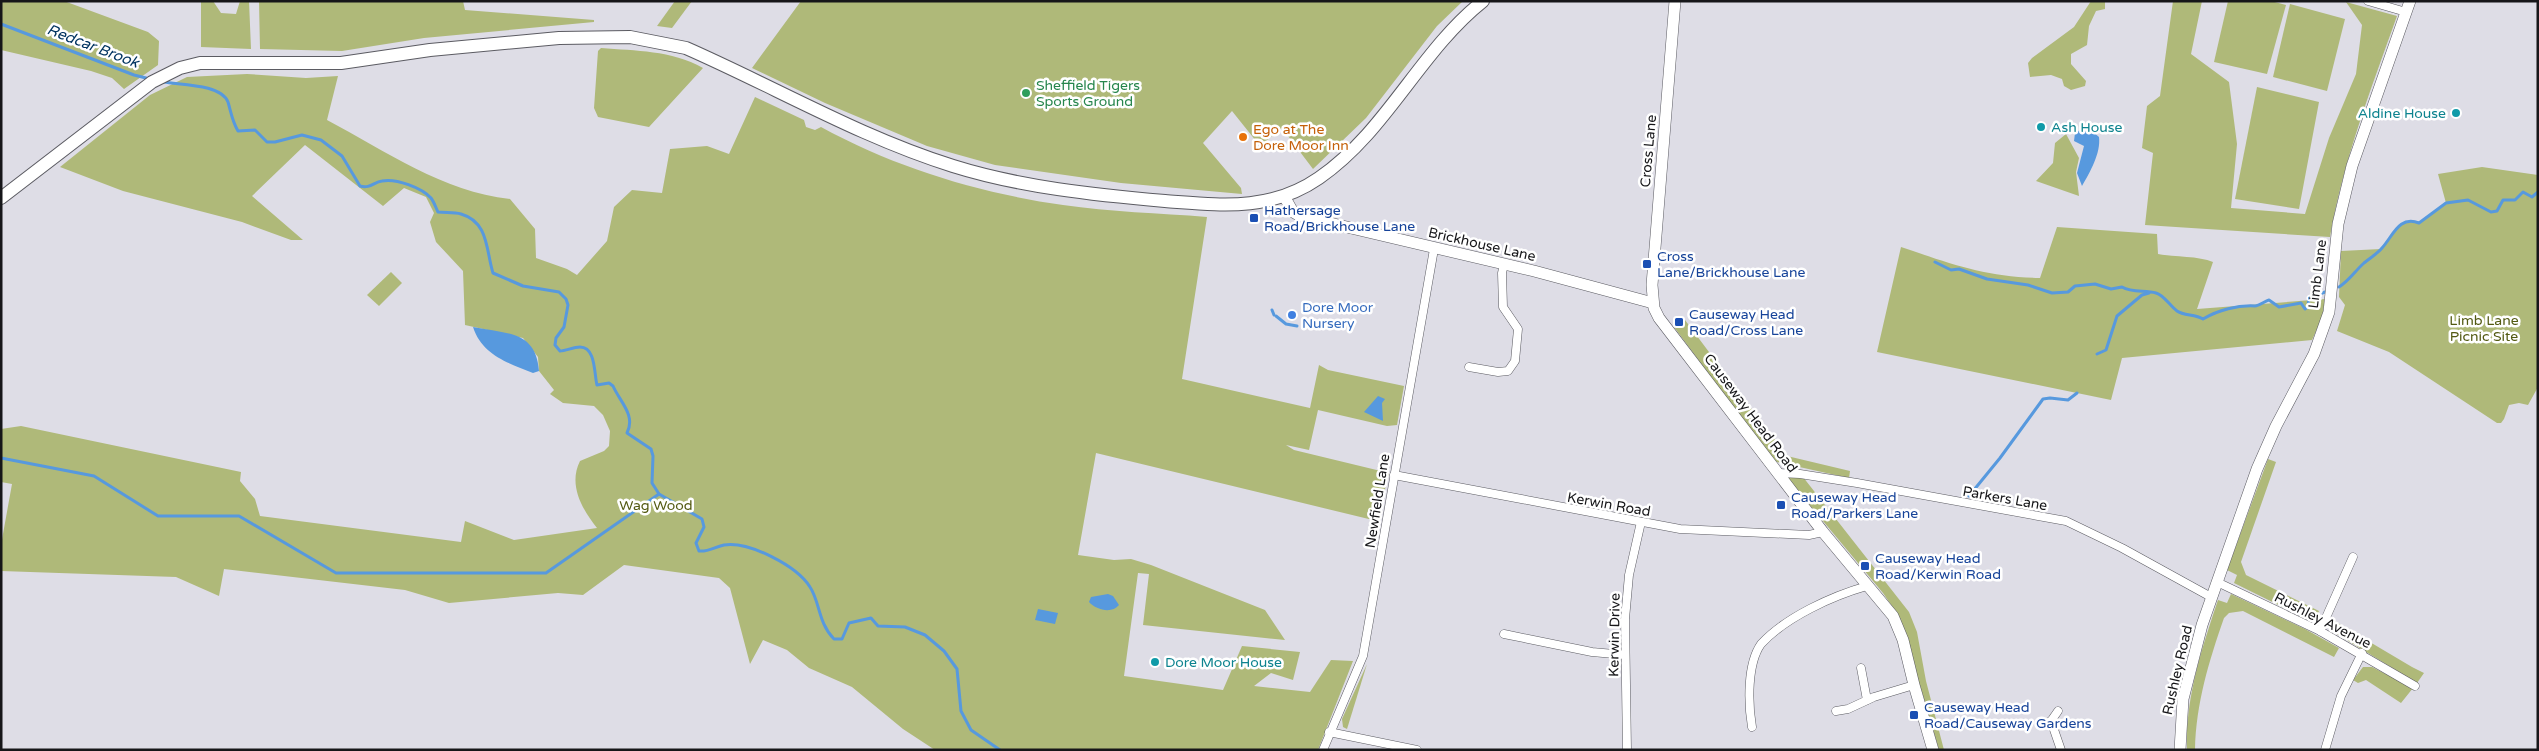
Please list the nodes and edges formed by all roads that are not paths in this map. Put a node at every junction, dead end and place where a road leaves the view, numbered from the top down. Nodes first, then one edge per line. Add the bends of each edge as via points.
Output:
1 (1483, 1) edge
2 (1675, 1) edge
3 (2368, 1) edge
4 (2408, 7) edge
5 (1284, 196) junction
6 (1, 198) edge
7 (1434, 249) junction
8 (1504, 264) junction
9 (1653, 304) junction
10 (1469, 367) dead end
11 (1777, 473) junction
12 (1394, 475) junction
13 (1641, 522) junction
14 (1823, 532) junction
15 (2353, 557) dead end
16 (2217, 582) junction
17 (1867, 586) junction
18 (2211, 597) junction
19 (2320, 631) junction
20 (1504, 634) dead end
21 (2362, 654) junction
22 (1625, 656) junction
23 (1860, 668) dead end
24 (1914, 685) junction
25 (2415, 686) dead end
26 (1867, 700) junction
27 (1836, 711) dead end
28 (2058, 712) dead end
29 (2051, 721) junction
30 (2042, 725) dead end
31 (1752, 727) dead end
32 (1329, 732) junction
33 (1323, 750) edge
34 (1417, 750) edge
35 (1628, 750) edge
36 (1933, 750) edge
37 (2061, 750) edge
38 (2180, 750) edge
39 (2325, 750) edge

1 - 5 main road via 1447,33 1379,122 1348,154 1318,179
2 - 9 street, Cross Lane
3 - 4 street
4 - 16 street, Limb Lane via 2350,172 2338,224 2329,312 2314,354 2257,469
5 - 6 main road via 1229,206 1137,199 983,174 931,158 843,123 686,48 660,41 614,36 504,42 341,64 211,62 180,68 152,82
5 - 7 street, Brickhouse Lane via 1293,212 1300,216
7 - 8 street, Brickhouse Lane
7 - 12 street, Newfield Lane
8 - 9 street, Brickhouse Lane
8 - 10 street via 1503,307 1518,330 1515,361 1508,371
9 - 11 street, Causeway Head Road via 1659,318
11 - 14 street, Causeway Head Road
11 - 18 street, Parkers Lane via 1838,480 2066,522 2122,548
12 - 13 street, Kerwin Road
12 - 32 street, Newfield Lane via 1363,656
13 - 14 street, Kerwin Road via 1699,531 1809,535
13 - 22 street, Kerwin Drive via 1626,595
14 - 17 street, Causeway Head Road
15 - 19 street
16 - 18 street, Limb Lane
16 - 19 street, Rushley Avenue
17 - 24 street, Causeway Head Road via 1899,626
17 - 31 street via 1814,607 1761,644 1756,652 1748,697
18 - 38 street, Rushley Road via 2183,699
19 - 21 street, Rushley Avenue
20 - 22 street
21 - 25 street, Rushley Avenue
21 - 39 street via 2338,705
22 - 35 street, Kerwin Drive
23 - 26 street
24 - 26 street
24 - 36 street, Causeway Head Road
26 - 27 street
28 - 29 street
29 - 30 street
29 - 37 street
32 - 33 street, Newfield Lane
32 - 34 street

